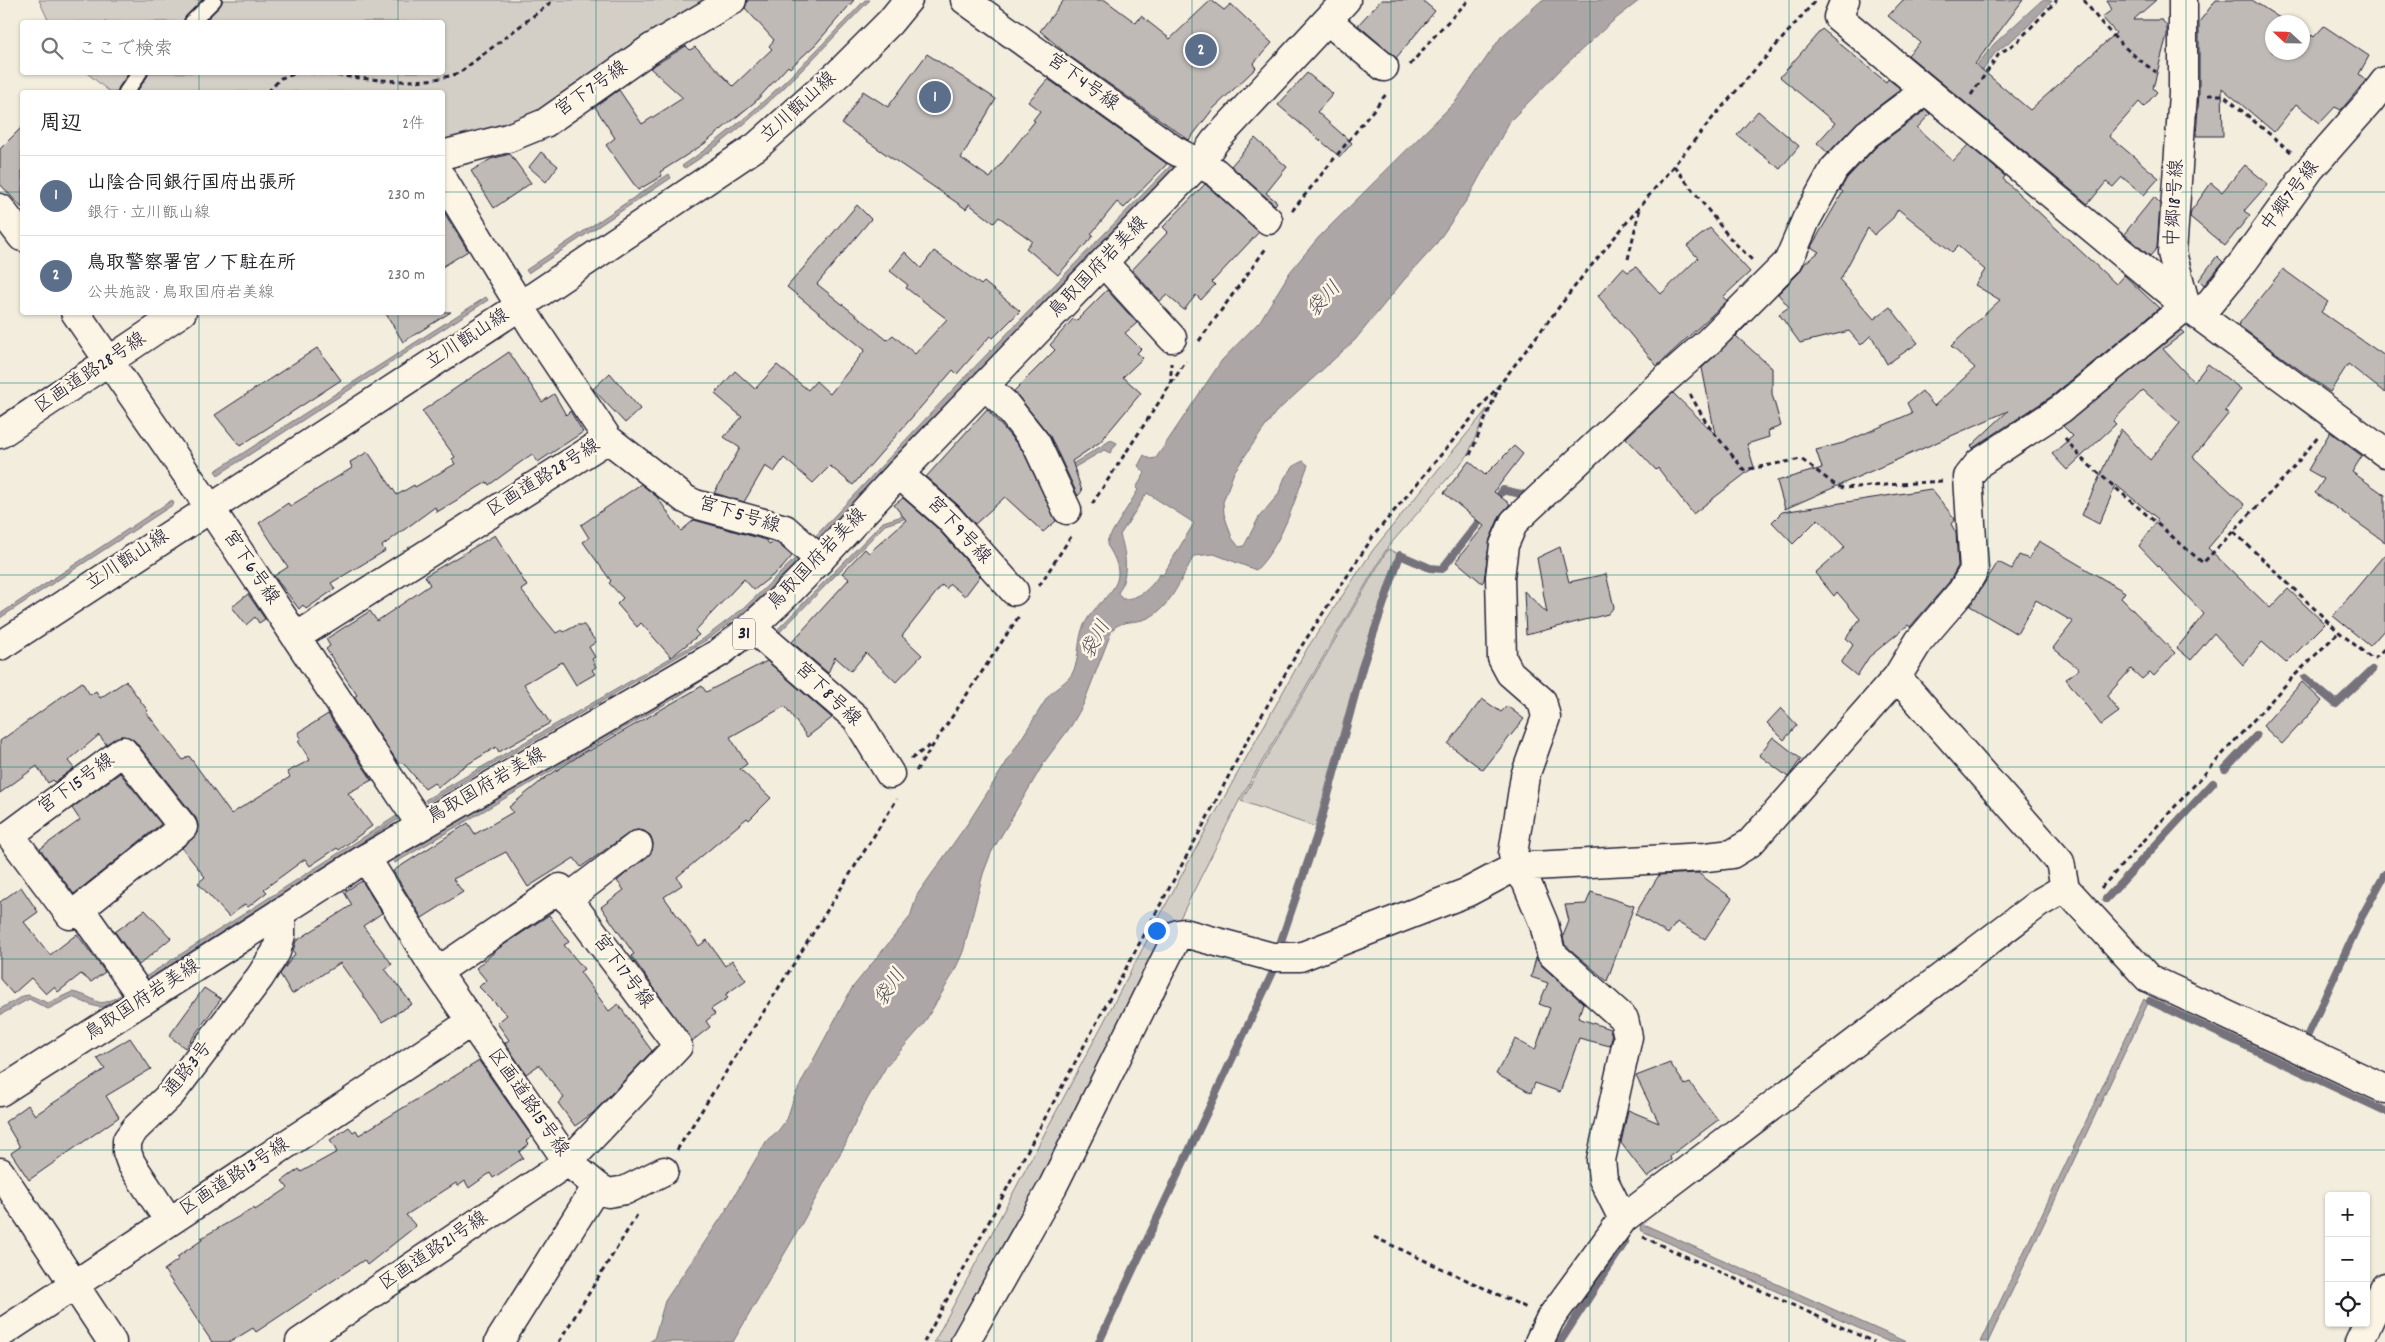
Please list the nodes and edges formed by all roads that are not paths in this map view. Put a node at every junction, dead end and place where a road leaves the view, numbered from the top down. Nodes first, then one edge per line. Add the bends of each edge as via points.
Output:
1 (214, 0) edge
2 (732, 0) edge
3 (908, 0) edge
4 (965, 0) edge
5 (1346, 0) edge
6 (1845, 0) edge
7 (2182, 0) edge
8 (194, 20) edge
9 (1328, 21) junction
10 (138, 75) edge
11 (1394, 75) road end
12 (2385, 81) edge
13 (127, 90) edge
14 (1925, 91) junction
15 (445, 154) edge
16 (1200, 162) junction
17 (445, 183) edge
18 (0, 208) edge
19 (1275, 227) road end
20 (20, 234) edge
21 (1104, 263) junction
22 (520, 306) junction
23 (2193, 311) junction
24 (77, 315) edge
25 (178, 315) edge
26 (1187, 346) road end
27 (109, 363) junction
28 (984, 386) junction
29 (0, 434) edge
30 (608, 440) junction
31 (2385, 453) edge
32 (899, 474) junction
33 (210, 508) junction
34 (1077, 516) road end
35 (820, 560) junction
36 (1024, 597) road end
37 (752, 628) junction
38 (296, 637) junction
39 (0, 646) edge
40 (1897, 677) junction
41 (901, 780) road end
42 (421, 826) junction
43 (638, 845) dead end
44 (366, 858) junction
45 (1515, 867) junction
46 (567, 898) junction
47 (2074, 898) junction
48 (80, 909) junction
49 (281, 912) junction
50 (437, 972) junction
51 (144, 1000) junction
52 (471, 1022) junction
53 (2385, 1089) edge
54 (0, 1092) edge
55 (568, 1162) junction
56 (664, 1171) road end
57 (0, 1172) edge
58 (597, 1186) junction
59 (169, 1221) junction
60 (1620, 1223) junction
61 (73, 1284) junction
62 (2385, 1287) edge
63 (1544, 1330) edge
64 (0, 1334) edge
65 (112, 1342) edge
66 (300, 1342) edge
67 (499, 1342) edge
68 (966, 1342) edge
69 (2359, 1342) edge

1 - 8 lane
2 - 15 street, 宮下7号線 via 653,47 545,123 508,138
3 - 22 street, 立川甑山線 via 839,73 757,146
4 - 16 street, 宮下4号線 via 1174,150
5 - 9 street, 鳥取国府岩美線 / 31
6 - 14 street via 1838,18
7 - 23 street, 中郷18号線 via 2183,90 2172,252
9 - 11 street
9 - 16 street, 鳥取国府岩美線 / 31 via 1215,141
10 - 13 lane
12 - 23 street, 中郷7号線 via 2310,169 2244,261
14 - 23 street
14 - 45 street via 1867,134 1834,169 1788,262 1709,341 1514,522 1504,545 1500,577 1502,658 1510,673 1542,702 1546,717 1525,776 1512,854
16 - 19 street, 宮下4号線
16 - 21 street, 鳥取国府岩美線 / 31
17 - 22 street, 区画道路28号線
18 - 20 street
21 - 26 street
21 - 28 street, 鳥取国府岩美線 / 31
22 - 30 street, 区画道路28号線
22 - 33 street, 立川甑山線
23 - 31 street
23 - 40 street, 中郷7号線 via 2061,409 1979,463 1968,479 1974,570 1962,591 1919,641
24 - 27 street, 宮下6号線
25 - 27 street, 区画道路28号線
27 - 29 street, 区画道路28号線
27 - 33 street, 宮下6号線
28 - 32 street, 鳥取国府岩美線 / 31
28 - 34 street via 1005,404 1036,443
30 - 35 street, 宮下5号線 via 685,499 785,529
30 - 38 street, 区画道路28号線
32 - 35 street, 鳥取国府岩美線 / 31
32 - 36 street, 宮下9号線 via 948,517
33 - 38 street, 宮下6号線
33 - 39 street, 立川甑山線
35 - 37 street, 鳥取国府岩美線 / 31
37 - 41 street, 宮下8号線 via 856,718
37 - 42 street, 鳥取国府岩美線 / 31 via 719,653
38 - 42 street, 宮下6号線
40 - 45 street via 1750,843 1732,854
40 - 47 street via 2060,862
42 - 44 street, 鳥取国府岩美線 / 31
43 - 46 street
44 - 49 street, 鳥取国府岩美線 / 31
44 - 50 street, 区画道路15号線
45 - 60 street via 1526,881 1544,924 1551,954 1624,1019 1628,1037 1601,1160 1603,1179
45 - 68 street via 1468,892 1300,957 1272,957 1178,934 1053,1186
46 - 50 street via 560,888
46 - 55 street, 宮下17号線 via 678,1046
47 - 53 street via 2148,978
47 - 60 street via 2039,903
48 - 48 street, 宮下15号線 via 70,914 10,835 123,751 183,827
48 - 51 street
49 - 51 street, 鳥取国府岩美線 / 31
49 - 59 street, 通路3号 via 281,935 260,977 171,1094 127,1140 131,1163
50 - 52 street, 区画道路15号線
51 - 54 street, 鳥取国府岩美線 / 31
52 - 55 street, 区画道路15号線
52 - 59 street, 区画道路13号線
55 - 58 street, 区画道路15号線
55 - 66 street, 区画道路21号線
56 - 58 street via 626,1190 608,1193
57 - 61 street
58 - 67 street
59 - 61 street, 区画道路13号線
60 - 63 street
61 - 64 street, 区画道路13号線
61 - 65 street
62 - 69 street

